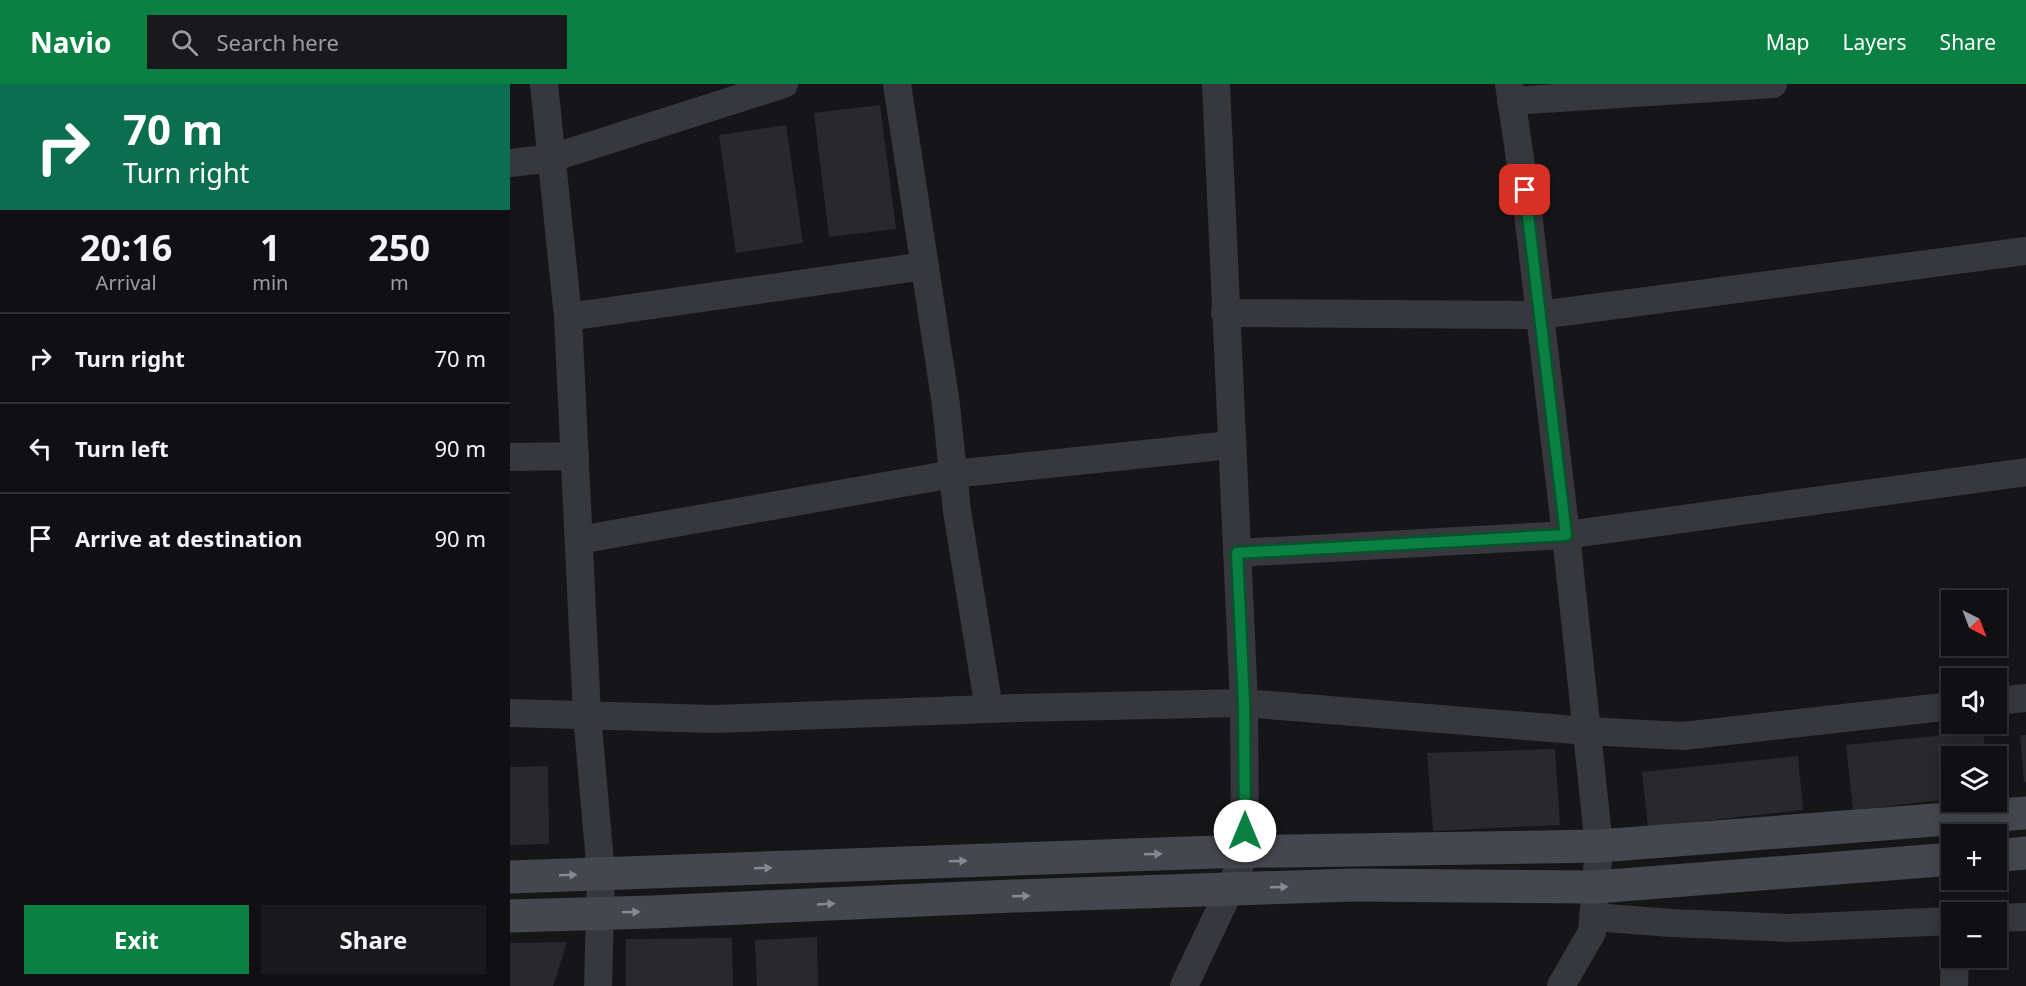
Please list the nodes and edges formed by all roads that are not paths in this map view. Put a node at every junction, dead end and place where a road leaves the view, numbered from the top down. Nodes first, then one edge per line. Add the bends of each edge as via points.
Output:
1 (544, 84) edge
2 (784, 84) edge
3 (897, 84) edge
4 (1216, 84) edge
5 (1773, 84) edge
6 (1689, 87) edge
7 (1510, 92) edge
8 (552, 158) junction
9 (510, 163) edge
10 (2026, 251) edge
11 (925, 266) junction
12 (1225, 313) junction
13 (1540, 315) junction
14 (568, 317) junction
15 (1231, 445) junction
16 (575, 456) junction
17 (510, 457) edge
18 (2026, 472) edge
19 (953, 474) junction
20 (1566, 535) junction
21 (579, 540) junction
22 (1237, 553) junction
23 (2026, 698) edge
24 (2007, 700) edge
25 (1244, 703) junction
26 (1941, 707) edge
27 (989, 709) junction
28 (510, 713) edge
29 (587, 715) junction
30 (1587, 731) junction
31 (2026, 813) edge
32 (1599, 846) junction
33 (1245, 852) junction
34 (2026, 853) edge
35 (2007, 855) edge
36 (1941, 860) edge
37 (602, 874) junction
38 (510, 877) edge
39 (1230, 889) junction
40 (1595, 902) junction
41 (600, 913) junction
42 (510, 916) edge
43 (2026, 917) edge
44 (2007, 918) edge
45 (1941, 921) edge
46 (1955, 968) edge
47 (598, 986) edge
48 (1184, 986) edge
49 (1561, 986) edge
50 (1954, 986) edge

1 - 8 street
2 - 8 street
3 - 11 street
4 - 12 street
5 - 6 street
6 - 7 street
7 - 13 street
8 - 9 street
8 - 14 street
10 - 13 street
11 - 14 street
11 - 19 street
12 - 13 street
12 - 15 street
13 - 20 street
14 - 16 street
15 - 19 street
15 - 22 street
16 - 17 street
16 - 21 street
18 - 20 street
19 - 21 street
19 - 27 street
20 - 22 street
20 - 30 street
21 - 29 street
22 - 25 street
23 - 24 street
25 - 27 street
25 - 30 street
25 - 33 street
26 - 30 street via 1683,736
27 - 29 street via 713,719
28 - 29 street
29 - 37 street
30 - 32 street
31 - 32 street
32 - 33 street
32 - 40 street
37 -> 33 street
33 - 39 street
34 - 35 street
36 - 40 street
38 -> 37 street
37 - 41 street
39 -> 40 street via 1353,885
41 -> 39 street
39 - 48 street
40 - 45 street via 1672,923 1790,928
40 - 49 street via 1592,932
41 - 42 street
41 - 47 street
43 - 44 street
46 - 50 street

